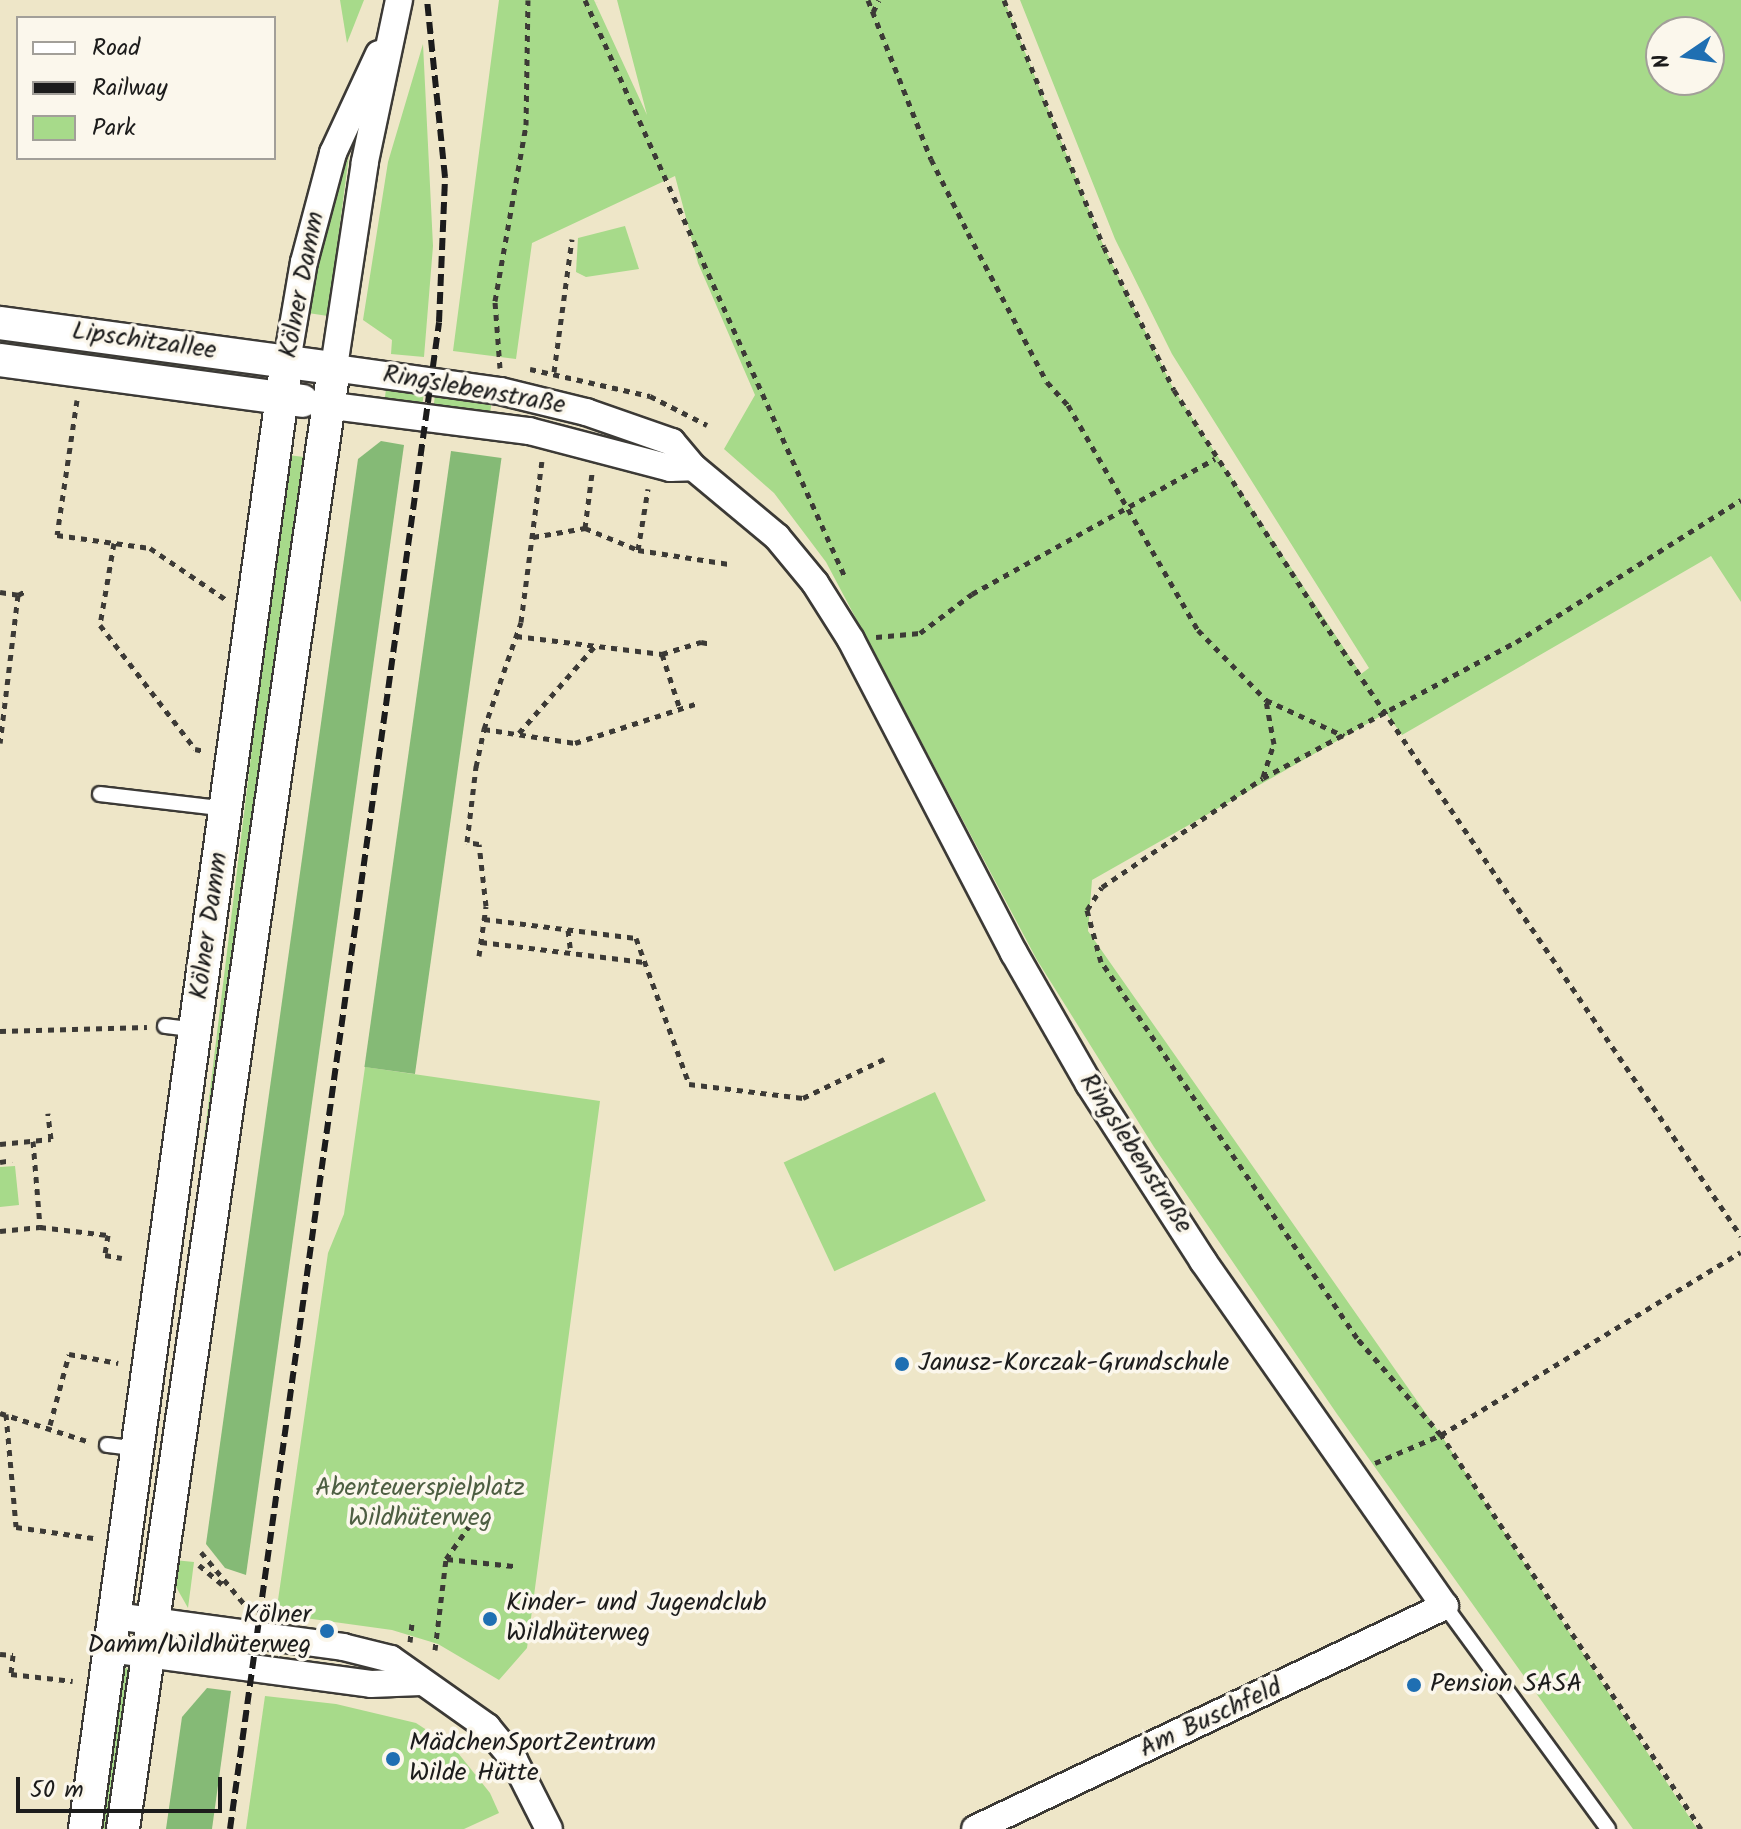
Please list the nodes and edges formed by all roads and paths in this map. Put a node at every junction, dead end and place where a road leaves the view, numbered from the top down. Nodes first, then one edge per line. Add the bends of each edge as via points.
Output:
1 (399, 0) edge
2 (528, 0) edge
3 (585, 0) edge
4 (868, 0) edge
5 (879, 0) edge
6 (1004, 0) edge
7 (873, 13) junction
8 (389, 37) junction
9 (572, 239) dead end
10 (0, 323) edge
11 (0, 360) edge
12 (287, 361) junction
13 (334, 368) junction
14 (554, 372) dead end
15 (500, 391) junction
16 (284, 399) junction
17 (77, 400) dead end
18 (325, 405) junction
19 (543, 456) dead end
20 (1215, 459) junction
21 (693, 467) junction
22 (592, 468) dead end
23 (648, 489) dead end
24 (1741, 500) edge
25 (1124, 510) junction
26 (585, 528) junction
27 (533, 537) junction
28 (114, 543) junction
29 (638, 550) junction
30 (729, 564) dead end
31 (851, 589) dead end
32 (28, 590) dead end
33 (0, 592) edge
34 (18, 595) junction
35 (225, 599) dead end
36 (516, 636) junction
37 (851, 640) junction
38 (711, 644) dead end
39 (595, 646) junction
40 (662, 654) junction
41 (1266, 700) junction
42 (698, 703) dead end
43 (680, 709) junction
44 (1386, 713) junction
45 (484, 729) junction
46 (518, 734) junction
47 (1345, 736) junction
48 (0, 743) edge
49 (204, 751) dead end
50 (1263, 778) junction
51 (100, 794) dead end
52 (227, 809) junction
53 (484, 919) junction
54 (568, 930) junction
55 (481, 942) junction
56 (571, 953) junction
57 (479, 956) dead end
58 (644, 962) junction
59 (180, 1028) junction
60 (0, 1031) edge
61 (884, 1059) dead end
62 (48, 1113) dead end
63 (33, 1141) junction
64 (0, 1144) edge
65 (12, 1160) dead end
66 (0, 1162) edge
67 (40, 1227) junction
68 (0, 1231) edge
69 (1741, 1236) edge
70 (1741, 1252) edge
71 (122, 1258) dead end
72 (118, 1363) dead end
73 (3, 1414) edge
74 (50, 1425) junction
75 (1441, 1435) junction
76 (122, 1447) junction
77 (3, 1460) edge
78 (1352, 1473) junction
79 (479, 1512) dead end
80 (93, 1538) dead end
81 (201, 1552) dead end
82 (446, 1559) junction
83 (199, 1565) dead end
84 (514, 1566) dead end
85 (233, 1591) junction
86 (1445, 1606) junction
87 (251, 1610) dead end
88 (115, 1616) junction
89 (152, 1621) junction
90 (412, 1624) dead end
91 (410, 1642) dead end
92 (110, 1649) junction
93 (435, 1650) dead end
94 (0, 1654) edge
95 (148, 1654) junction
96 (73, 1681) dead end
97 (421, 1682) junction
98 (85, 1829) edge
99 (123, 1829) edge
100 (549, 1829) edge
101 (975, 1829) edge
102 (1608, 1829) edge
103 (1701, 1829) edge

1 - 8 street, Kölner Damm
2 - 15 path via 526,125 495,301
3 - 31 path
4 - 7 path
5 - 7 path
6 - 20 path via 1104,247 1174,390
7 - 25 path via 931,159 962,221 1047,382 1068,405
8 - 12 street, Kölner Damm via 351,106 333,153 304,262
8 - 13 street, Kölner Damm
9 - 14 path
10 - 12 street, Lipschitzallee
11 - 16 street, Lipschitzallee
12 - 13 street, Lipschitzallee
12 - 16 street, Kölner Damm
13 - 15 street, Ringslebenstraße
13 - 18 street, Kölner Damm
15 - 21 street, Ringslebenstraße via 586,412 672,442
16 - 18 street, Lipschitzallee
16 - 52 street, Kölner Damm
17 - 28 path via 57,535
18 - 21 street, Ringslebenstraße via 529,431 670,468
18 - 89 street, Kölner Damm
19 - 27 path
20 - 25 path
20 - 44 path
21 - 37 street, Ringslebenstraße via 777,537 815,583
22 - 26 path
23 - 29 path
24 - 44 path via 1516,642
25 - 37 path via 972,594 920,633
25 - 41 path via 1198,630
26 - 27 path
26 - 29 path
27 - 36 path
28 - 35 path via 150,548
28 - 49 path via 100,625 195,749
29 - 30 path
32 - 34 path
33 - 34 path
34 - 48 path
36 - 39 path
36 - 45 path
37 - 78 street, Ringslebenstraße via 1014,953 1089,1084 1203,1261
38 - 40 path
39 - 40 path
39 - 46 path
40 - 43 path
41 - 47 path
41 - 50 path via 1274,744
42 - 43 path
43 - 46 path via 575,743
44 - 47 path
44 - 69 path
45 - 46 path
45 - 53 path via 467,842 479,844
47 - 50 path
50 - 75 path via 1102,887 1087,910 1090,931 1101,962 1357,1338
51 - 52 lane
52 - 59 street, Kölner Damm
53 - 54 path
53 - 55 path
54 - 56 path
54 - 58 path via 636,938
55 - 56 path
55 - 57 path
56 - 58 path
58 - 61 path via 689,1084 803,1098
59 - 60 path
59 - 76 street, Kölner Damm
62 - 63 path via 51,1139
63 - 64 path
63 - 67 path
65 - 66 path
67 - 68 path
67 - 71 path via 108,1235 105,1255
70 - 75 path
72 - 74 path via 69,1354
73 - 74 path
73 - 77 path
74 - 76 path
75 - 78 path
75 - 103 path
76 - 88 street, Kölner Damm
77 - 80 path via 16,1527
78 - 86 street, Ringslebenstraße
79 - 82 path
81 - 85 path
82 - 84 path
82 - 93 path
83 - 85 path
85 - 87 path
86 - 101 street, Am Buschfeld
86 - 102 lane, Ringslebenstraße
88 - 89 street
88 - 92 street, Kölner Damm
89 - 95 street, Kölner Damm
89 - 97 street via 361,1650 391,1659
90 - 91 path
92 - 95 street
92 - 98 street, Kölner Damm
94 - 96 path via 13,1655 11,1674
95 - 97 street via 371,1684
95 - 99 street, Kölner Damm
97 - 100 street via 501,1741

